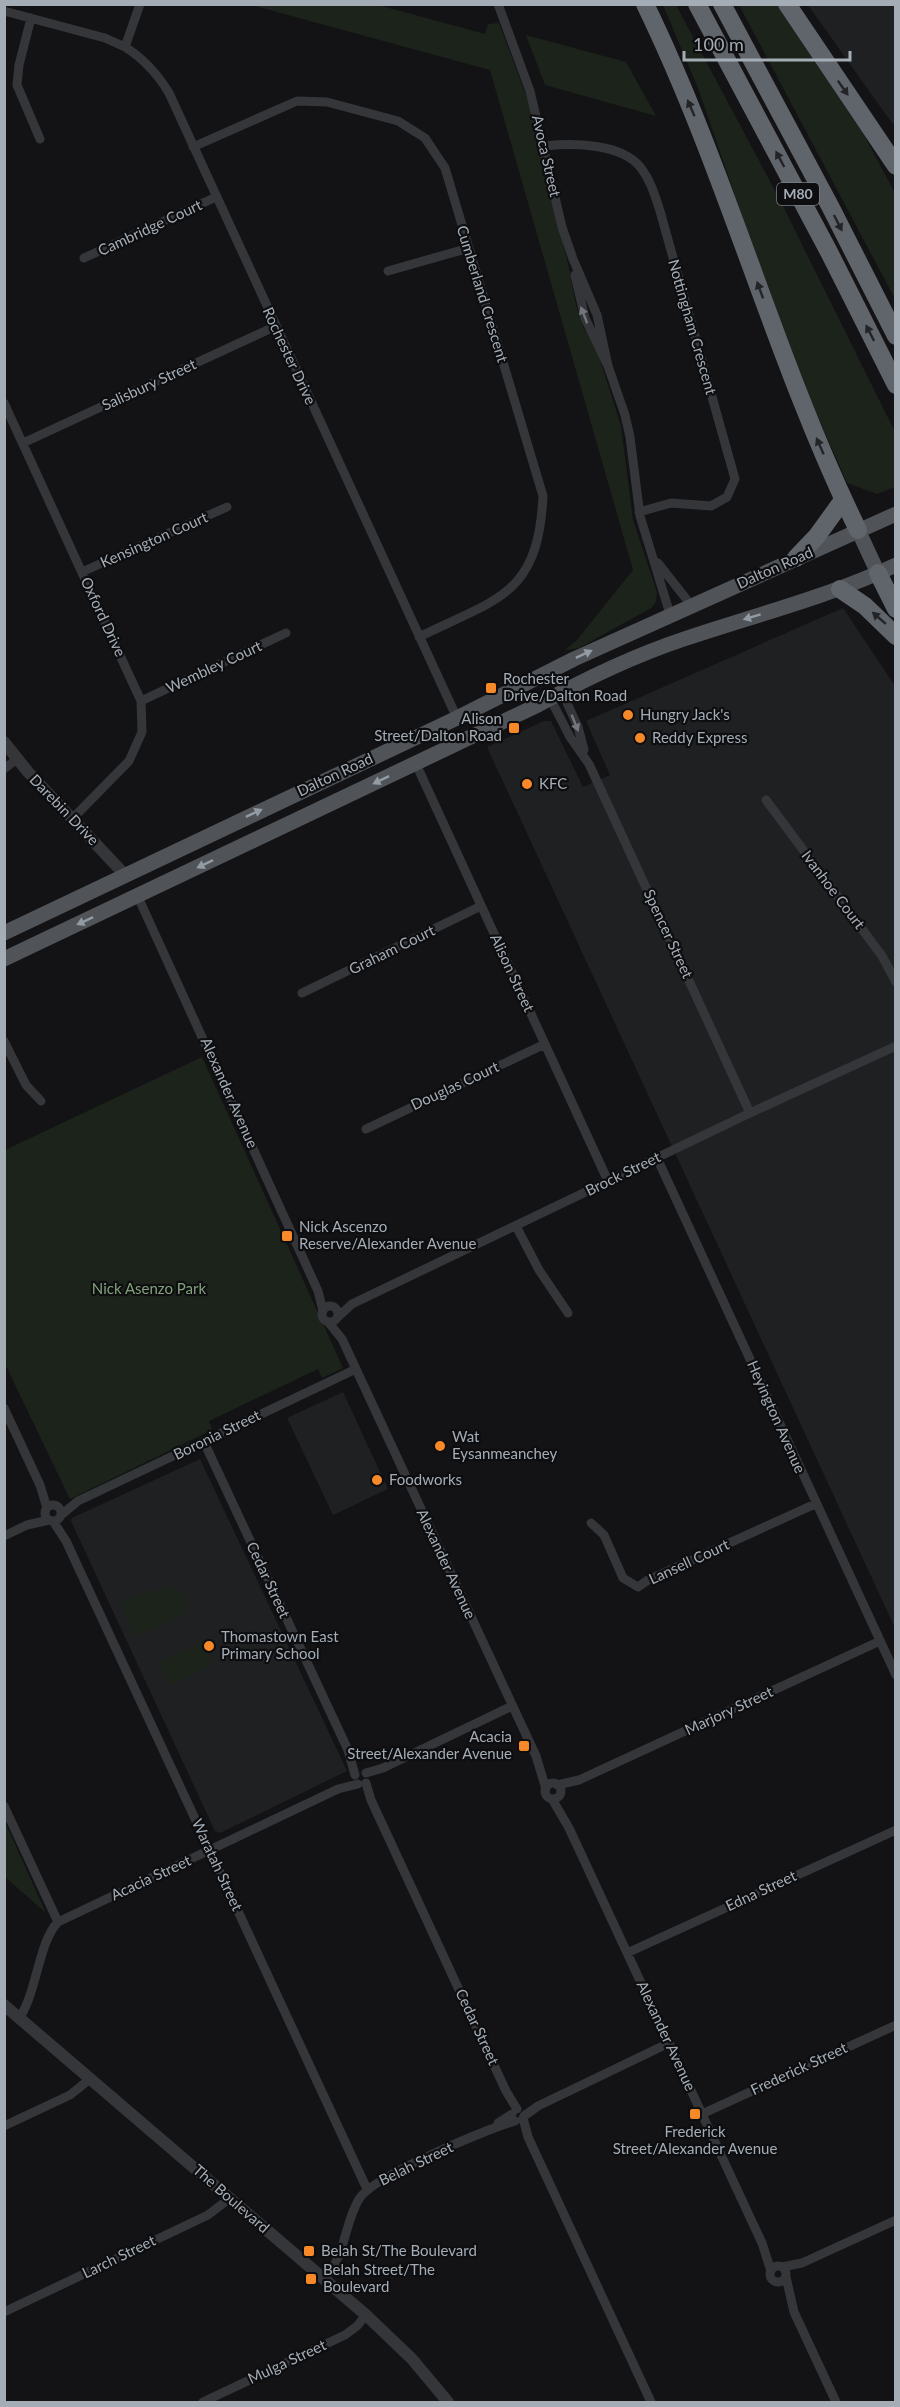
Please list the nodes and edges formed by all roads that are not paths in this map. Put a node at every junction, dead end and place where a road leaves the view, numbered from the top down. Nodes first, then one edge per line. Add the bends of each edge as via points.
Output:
1 (140, 4) edge
2 (498, 4) edge
3 (645, 4) edge
4 (697, 4) edge
5 (722, 4) edge
6 (787, 4) edge
7 (4, 11) edge
8 (31, 18) junction
9 (125, 47) junction
10 (40, 139) dead end
11 (545, 146) junction
12 (193, 147) junction
13 (896, 166) edge
14 (216, 198) junction
15 (469, 248) junction
16 (84, 258) dead end
17 (388, 271) dead end
18 (276, 326) junction
19 (896, 336) edge
20 (896, 385) edge
21 (4, 403) edge
22 (23, 443) junction
23 (843, 500) junction
24 (227, 507) dead end
25 (639, 512) junction
26 (896, 514) edge
27 (858, 530) junction
28 (653, 556) junction
29 (796, 558) junction
30 (896, 565) edge
31 (82, 572) junction
32 (878, 573) junction
33 (840, 589) junction
34 (691, 605) junction
35 (896, 609) edge
36 (670, 614) junction
37 (286, 633) dead end
38 (896, 636) edge
39 (419, 637) junction
40 (546, 674) junction
41 (556, 695) junction
42 (141, 701) junction
43 (457, 718) junction
44 (4, 742) edge
45 (17, 759) junction
46 (416, 764) junction
47 (4, 769) edge
48 (766, 800) dead end
49 (73, 818) junction
50 (126, 876) junction
51 (138, 897) junction
52 (482, 906) junction
53 (4, 933) edge
54 (4, 959) edge
55 (896, 982) edge
56 (302, 993) dead end
57 (4, 1041) edge
58 (544, 1044) junction
59 (896, 1046) edge
60 (41, 1101) dead end
61 (750, 1113) junction
62 (366, 1129) dead end
63 (657, 1158) junction
64 (608, 1182) junction
65 (516, 1226) junction
66 (352, 1305) junction
67 (329, 1308) junction
68 (568, 1312) dead end
69 (335, 1319) junction
70 (356, 1369) junction
71 (4, 1408) edge
72 (204, 1442) junction
73 (815, 1504) junction
74 (53, 1513) junction
75 (591, 1523) dead end
76 (4, 1536) edge
77 (880, 1641) junction
78 (896, 1676) edge
79 (512, 1706) junction
80 (536, 1756) junction
81 (361, 1778) junction
82 (546, 1789) junction
83 (558, 1789) junction
84 (552, 1799) junction
85 (4, 1806) edge
86 (569, 1828) junction
87 (896, 1830) edge
88 (210, 1850) junction
89 (58, 1922) junction
90 (627, 1953) junction
91 (4, 2005) edge
92 (20, 2018) junction
93 (896, 2025) edge
94 (669, 2043) junction
95 (90, 2079) junction
96 (702, 2114) junction
97 (517, 2115) junction
98 (4, 2126) edge
99 (367, 2189) junction
100 (230, 2198) junction
101 (896, 2220) edge
102 (781, 2271) junction
103 (324, 2279) junction
104 (790, 2301) junction
105 (4, 2312) edge
106 (366, 2315) junction
107 (202, 2403) edge
108 (448, 2403) edge
109 (651, 2403) edge
110 (836, 2403) edge

1 - 9 street
2 - 11 street, Avoca Street via 530,91
23 -> 3 highway via 807,417 702,134
20 -> 4 highway, M80
5 -> 19 highway, M80
6 -> 13 highway
7 - 8 street, Rochester Drive
8 - 9 street, Rochester Drive
8 - 10 street via 17,85
9 - 12 street, Rochester Drive via 157,75
11 - 25 street, Avoca Street via 562,227 597,315 630,437
11 - 25 street, Nottingham Crescent via 574,143 598,147 628,157 648,179 735,479 727,498 711,506 671,502
12 - 14 street, Rochester Drive
12 - 15 street, Cumberland Crescent via 297,101 327,102 398,122 425,138 445,168
14 - 16 street, Cambridge Court
14 - 18 street, Rochester Drive
15 - 17 street
15 - 39 street, Cumberland Crescent via 543,496 541,527 532,559 512,587 496,601
18 - 22 street, Salisbury Street
18 - 39 street, Rochester Drive
21 - 22 street, Oxford Drive
22 - 31 street, Oxford Drive
23 - 27 highway
23 - 29 highway
24 - 31 street, Kensington Court
25 - 28 street, Avoca Street
26 - 27 main road, Dalton Road
27 - 29 main road, Dalton Road
27 - 32 main road
28 - 34 street, Avoca Street
28 - 36 street, Avoca Street
29 - 34 main road, Dalton Road
30 - 32 main road, Dalton Road
31 - 42 street, Oxford Drive
32 - 33 main road, Dalton Road
32 - 35 highway
38 -> 33 highway via 865,606
33 -> 41 main road, Dalton Road via 681,640 613,666
34 - 36 main road, Dalton Road
40 -> 36 main road, Dalton Road
37 - 42 street, Wembley Court
39 - 43 street, Rochester Drive
40 - 41 main road, Spencer Street
40 - 43 main road, Dalton Road
41 - 46 main road, Dalton Road
41 - 61 street, Spencer Street via 570,737 585,756
42 - 49 street, Oxford Drive via 142,732 129,761
50 -> 43 main road, Dalton Road
44 - 45 street, Darebin Drive
45 - 47 street
45 - 49 street, Darebin Drive
46 -> 51 main road, Dalton Road
46 - 52 street, Alison Street
48 - 55 street, Ivanhoe Court via 882,956
49 - 50 street, Darebin Drive
50 - 51 main road
50 - 53 main road, Dalton Road
51 -> 54 main road, Dalton Road
51 - 67 street, Alexander Avenue
52 - 56 street, Graham Court
52 - 58 street, Alison Street
57 - 60 street via 26,1085
58 - 62 street, Douglas Court
58 - 64 street, Alison Street
59 - 61 street, Brock Street
61 - 63 street, Brock Street
63 - 64 street, Brock Street
63 - 73 street, Heyington Avenue
64 - 65 street, Brock Street
65 - 66 street, Brock Street
65 - 68 street via 539,1270
66 - 67 street, Brock Street
66 - 69 street, Brock Street
67 - 69 street via 338,1311
67 - 69 street via 323,1318
69 - 70 street, Alexander Avenue
70 - 72 street, Boronia Street
70 - 79 street, Alexander Avenue
71 - 74 street, Waratah Street
72 - 74 street, Boronia Street
72 - 81 street, Cedar Street
73 - 75 street, Lansell Court via 639,1587 623,1578 604,1535
73 - 77 street, Heyington Avenue
74 - 76 street, Boronia Street
74 - 88 street, Waratah Street
77 - 78 street, Heyington Avenue
77 - 83 street, Marjory Street
79 - 80 street, Alexander Avenue
79 - 81 street, Acacia Street
80 - 82 street, Alexander Avenue
80 - 83 street, Alexander Avenue
81 - 88 street, Acacia Street
81 - 97 street, Cedar Street
82 - 83 street via 550,1784
82 - 84 street, Alexander Avenue
83 - 84 street via 556,1799
83 - 86 street, Alexander Avenue
84 - 86 street, Alexander Avenue
85 - 89 street
86 - 90 street, Alexander Avenue
87 - 90 street, Edna Street
88 - 89 street, Acacia Street
88 - 99 street, Waratah Street
89 - 92 street via 50,1933
90 - 94 street, Alexander Avenue
91 - 92 street, The Boulevard
92 - 95 street, The Boulevard
93 - 96 street, Frederick Street
94 - 96 street, Alexander Avenue
94 - 97 street, Belah Street
95 - 98 street via 70,2095
95 - 100 street, The Boulevard
96 - 102 street, Alexander Avenue via 762,2243
97 - 99 street, Belah Street
97 - 109 street, Cedar Street
99 - 103 street, Belah Street via 355,2207 337,2263
100 - 103 street, The Boulevard
100 - 105 street, Larch Street via 208,2215
101 - 102 street
102 - 104 street, Alexander Avenue
102 - 104 street, Alexander Avenue via 781,2282 776,2282
103 - 106 street, The Boulevard
104 - 110 street, Alexander Avenue
106 - 107 street, Mulga Street via 345,2335
106 - 108 street, The Boulevard

